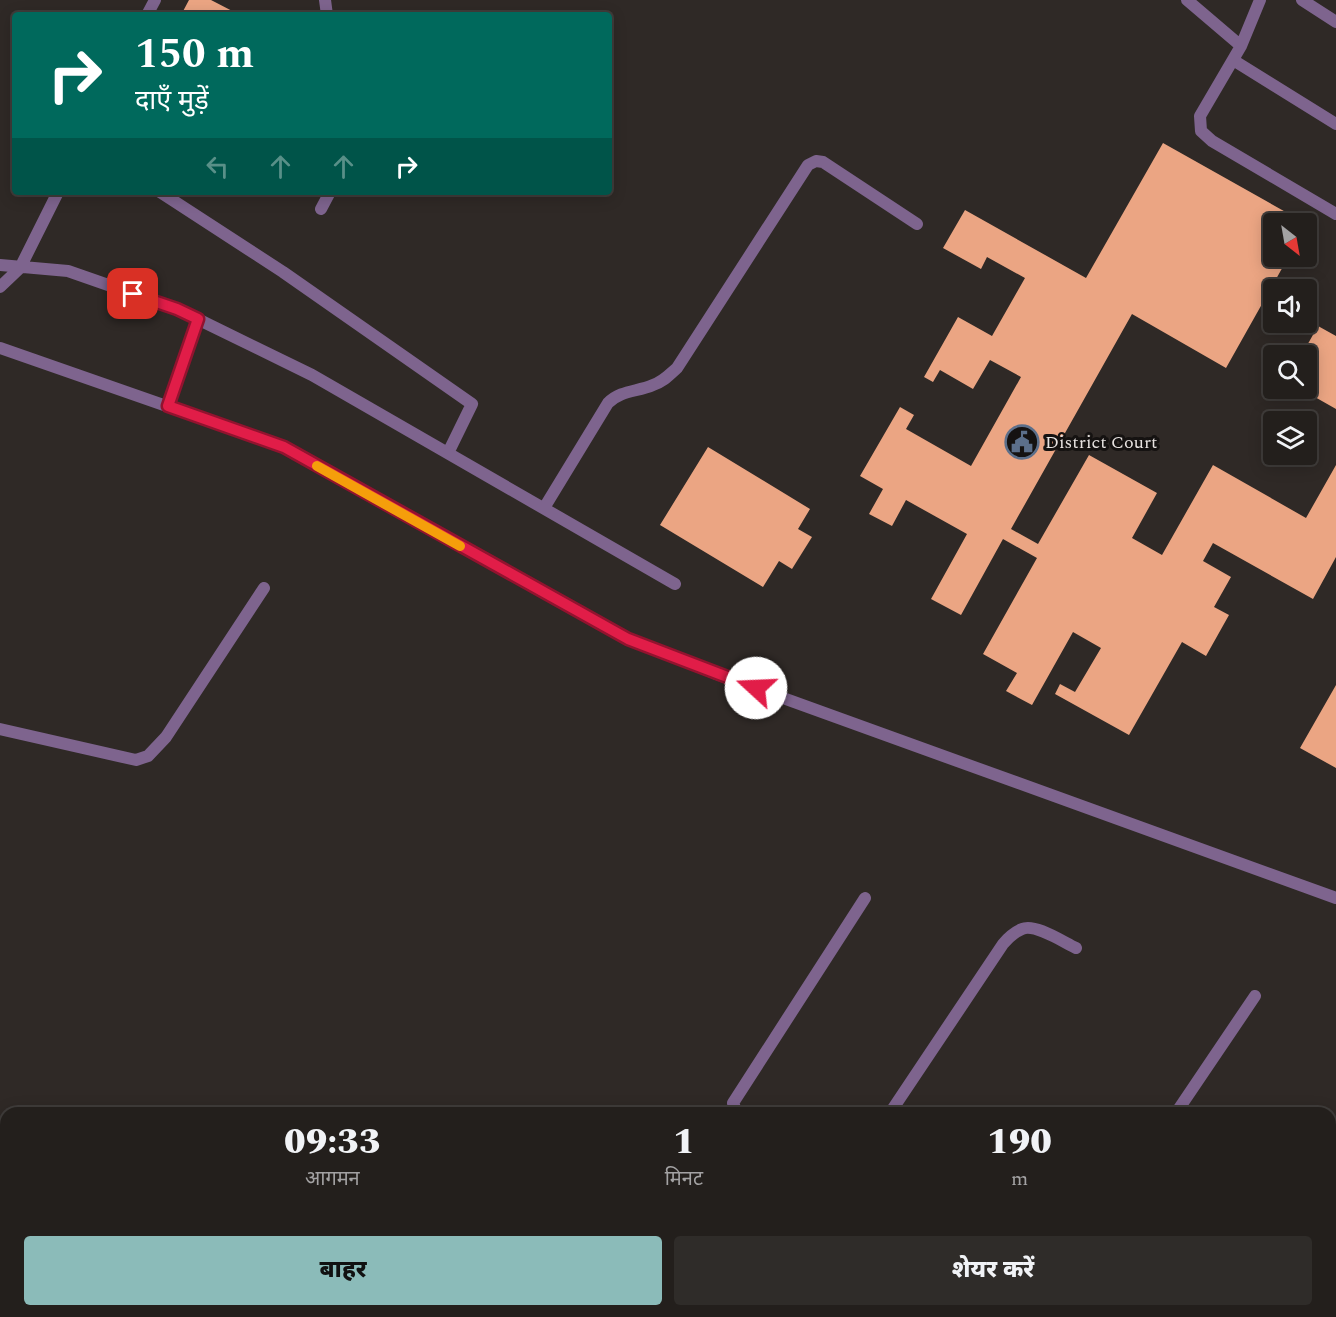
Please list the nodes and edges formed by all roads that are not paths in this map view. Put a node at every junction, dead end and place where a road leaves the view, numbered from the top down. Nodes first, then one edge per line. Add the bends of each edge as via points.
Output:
1 (1187, 0) edge
2 (1260, 0) edge
3 (1302, 0) edge
4 (1336, 22) edge
5 (1241, 46) junction
6 (1233, 60) junction
7 (1336, 124) edge
8 (56, 195) edge
9 (165, 195) edge
10 (328, 195) edge
11 (321, 209) dead end
12 (1336, 214) edge
13 (917, 224) dead end
14 (0, 265) edge
15 (20, 268) junction
16 (0, 287) edge
17 (198, 319) junction
18 (0, 348) edge
19 (168, 406) junction
20 (448, 453) junction
21 (544, 508) junction
22 (675, 584) dead end
23 (264, 588) dead end
24 (0, 729) edge
25 (865, 898) dead end
26 (1336, 898) edge
27 (1076, 948) dead end
28 (1255, 996) dead end
29 (735, 1107) edge
30 (894, 1107) edge
31 (1180, 1107) edge

1 - 5 street
2 - 5 street
3 - 4 street
5 - 6 street
6 - 7 street
6 - 12 street via 1200,116 1201,131
8 - 15 street
9 - 20 street via 472,404
10 - 11 street
13 - 21 street via 823,162 808,165 677,368 663,381 624,392 608,403
14 - 15 street
15 - 16 street
15 - 17 street via 68,271
17 - 19 street
17 - 20 street via 312,375
18 - 19 street
19 - 26 street via 284,447 628,639
20 - 21 street
21 - 22 street
23 - 24 street via 166,737 148,756 136,760
25 - 29 street via 733,1103
27 - 30 street via 1035,928 1024,927 1012,935
28 - 31 street

